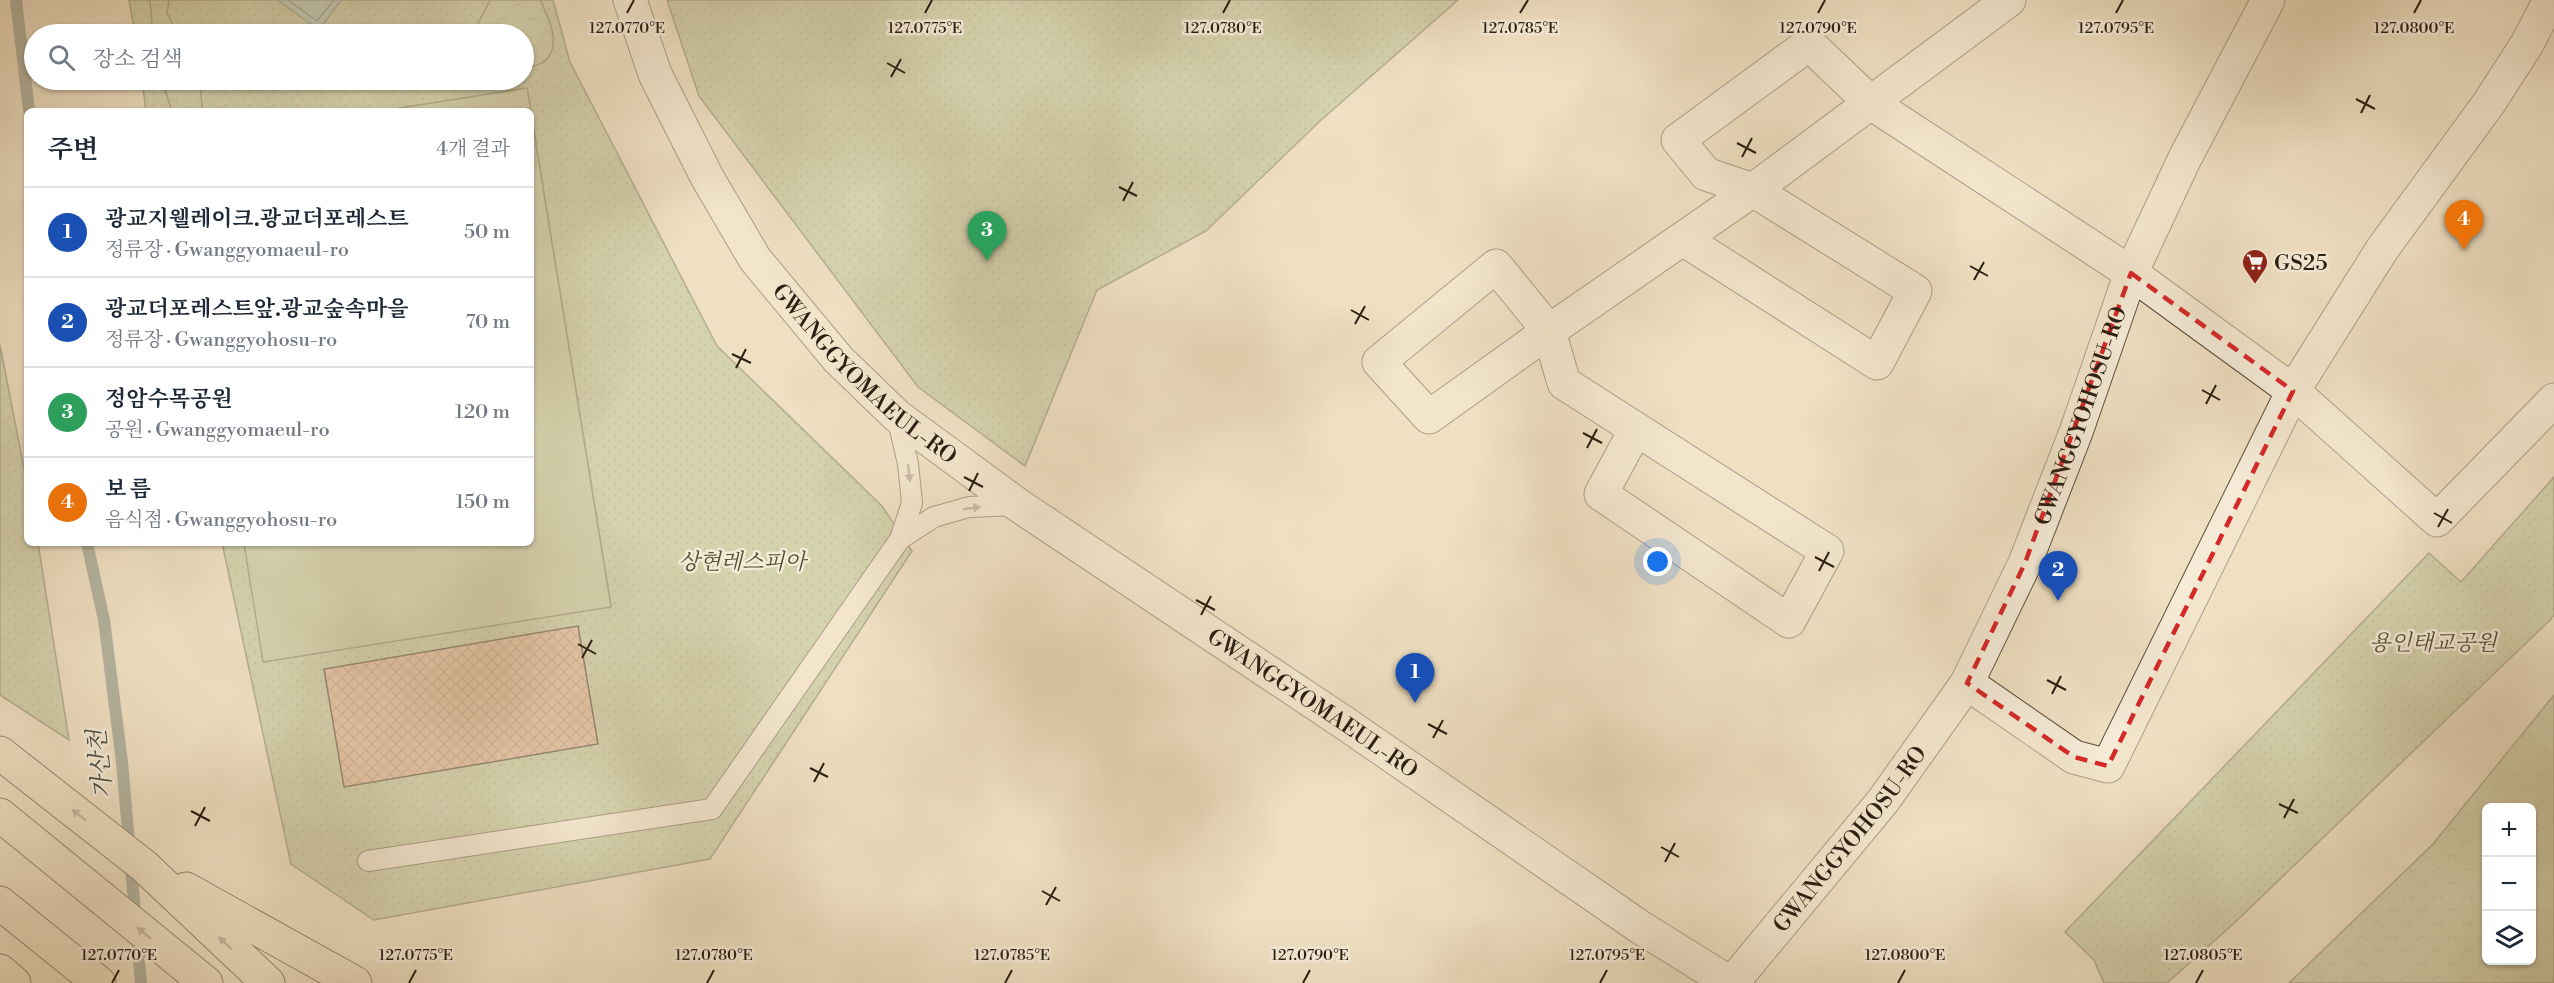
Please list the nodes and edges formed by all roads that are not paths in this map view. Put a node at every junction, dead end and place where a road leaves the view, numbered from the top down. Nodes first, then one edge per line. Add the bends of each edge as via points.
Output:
1 (630, 0) edge
2 (2009, 0) edge
3 (2268, 0) edge
4 (2550, 0) edge
5 (1871, 103) junction
6 (1753, 190) junction
7 (1683, 239) junction
8 (2131, 273) junction
9 (1549, 331) junction
10 (2293, 391) junction
11 (2554, 400) edge
12 (897, 416) junction
13 (1636, 429) junction
14 (1018, 505) junction
15 (900, 539) junction
16 (1967, 683) junction
17 (4, 756) edge
18 (12, 824) edge
19 (368, 861) dead end
20 (144, 866) junction
21 (0, 903) edge
22 (0, 971) edge
23 (14, 983) edge
24 (99, 983) edge
25 (206, 983) edge
26 (268, 983) edge
27 (355, 983) edge
28 (1731, 983) edge

1 - 12 street, GWANGGYOMAEUL-RO via 655,74 707,177 755,259 838,359
2 - 5 street
3 - 8 street, GWANGGYOHOSU-RO via 2184,158
4 - 10 street via 2489,103 2383,248
5 - 6 street
5 - 6 street via 1809,44 1678,140 1706,174
5 - 8 street
6 - 7 street
6 - 7 street via 1915,291 1876,363
7 - 9 street
8 - 10 street
8 - 16 street, GWANGGYOHOSU-RO via 2025,563
9 - 9 street via 1496,266 1378,362 1429,417
9 - 13 street via 1564,383
10 - 11 street via 2437,520
10 - 16 street via 2108,766 2074,757
12 - 14 street, GWANGGYOMAEUL-RO
12 -> 15 lane via 912,503
13 - 13 street via 1827,551 1790,621 1601,494
15 -> 14 lane via 934,517 969,507
14 - 28 street, GWANGGYOMAEUL-RO via 1355,730 1640,927
15 - 19 lane via 712,809
16 - 28 street, GWANGGYOHOSU-RO via 1883,801
20 -> 17 highway
25 -> 18 highway
26 -> 20 highway
20 - 27 highway
21 - 24 highway
22 - 23 highway

